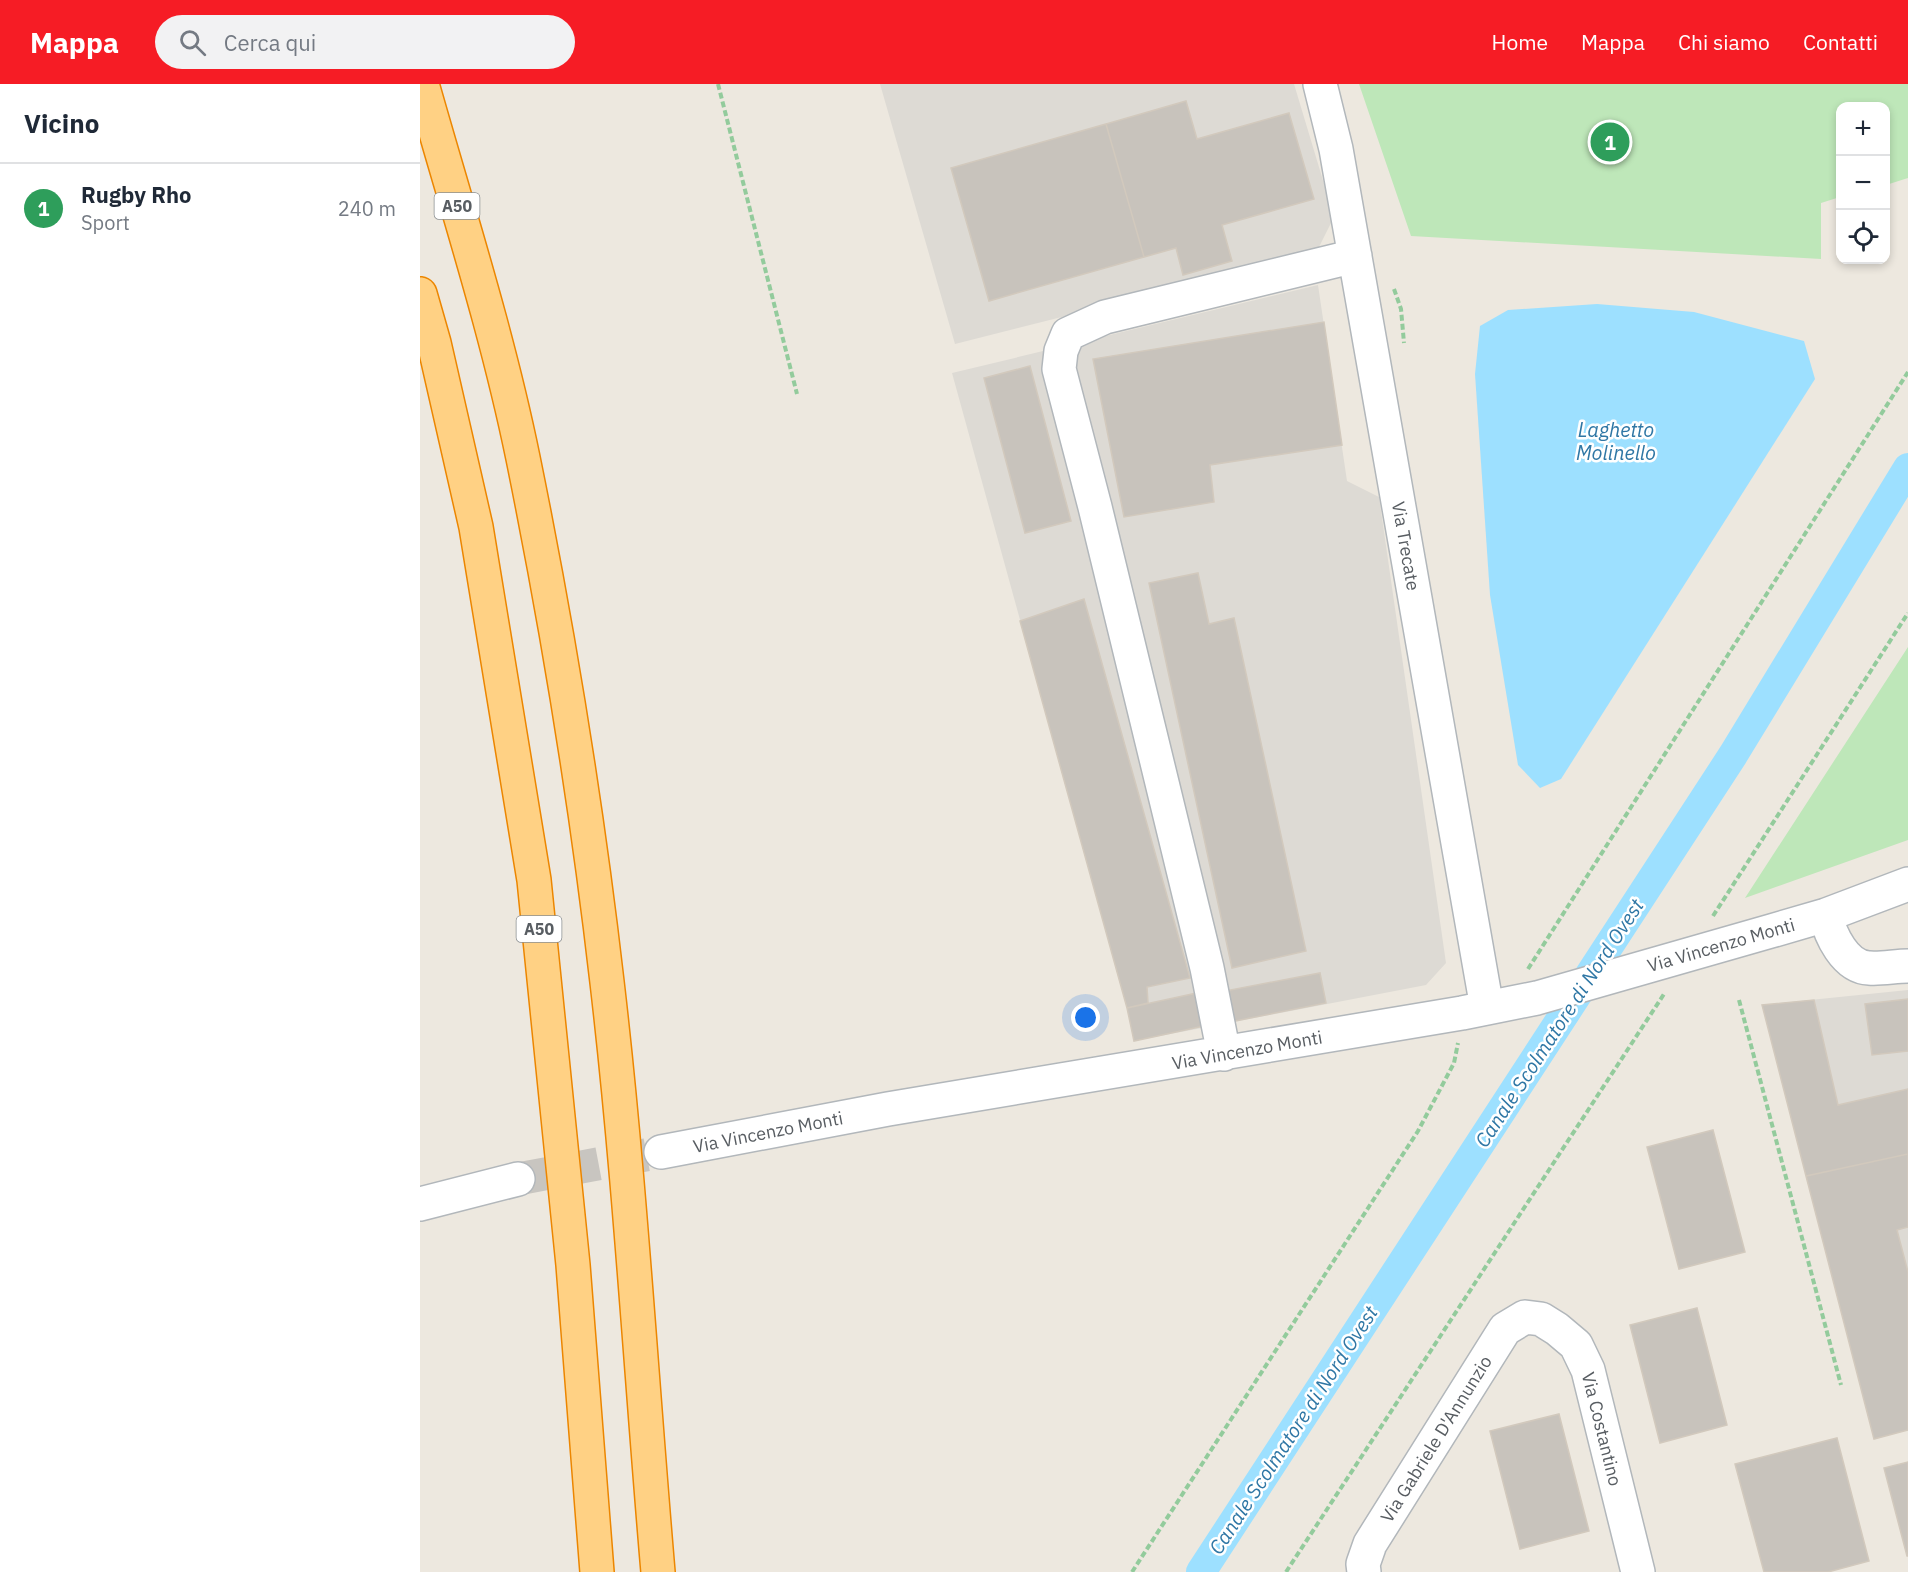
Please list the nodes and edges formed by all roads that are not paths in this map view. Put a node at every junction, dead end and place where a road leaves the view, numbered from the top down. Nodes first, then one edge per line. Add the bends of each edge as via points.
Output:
1 (422, 84) edge
2 (1320, 84) edge
3 (1355, 256) junction
4 (420, 294) edge
5 (1908, 884) edge
6 (1836, 911) junction
7 (1892, 966) edge
8 (1478, 1003) junction
9 (1224, 1054) junction
10 (661, 1152) tunnel mouth
11 (518, 1179) tunnel mouth
12 (420, 1204) edge
13 (1526, 1317) joint
14 (597, 1572) edge
15 (657, 1572) edge
16 (1364, 1572) edge
17 (1638, 1572) edge

1 - 15 highway, A50 via 492,327 556,633 607,981
2 - 3 street, Via Trecate
3 - 8 street, Via Trecate
3 - 9 street via 1106,317 1068,334 1060,351 1059,369 1208,968
4 - 14 highway, A50 via 476,527 534,880 573,1265
5 - 6 street, Via Vincenzo Monti
6 - 7 street via 1834,940 1842,951 1867,968
6 - 8 street, Via Vincenzo Monti via 1680,957 1530,987
8 - 9 street, Via Vincenzo Monti
9 - 10 street, Via Vincenzo Monti via 888,1109
11 - 12 street
13 - 16 street, Via Gabriele D'Annunzio via 1505,1329 1370,1544
13 - 17 street, Via Costantino via 1540,1319 1576,1345 1588,1370

